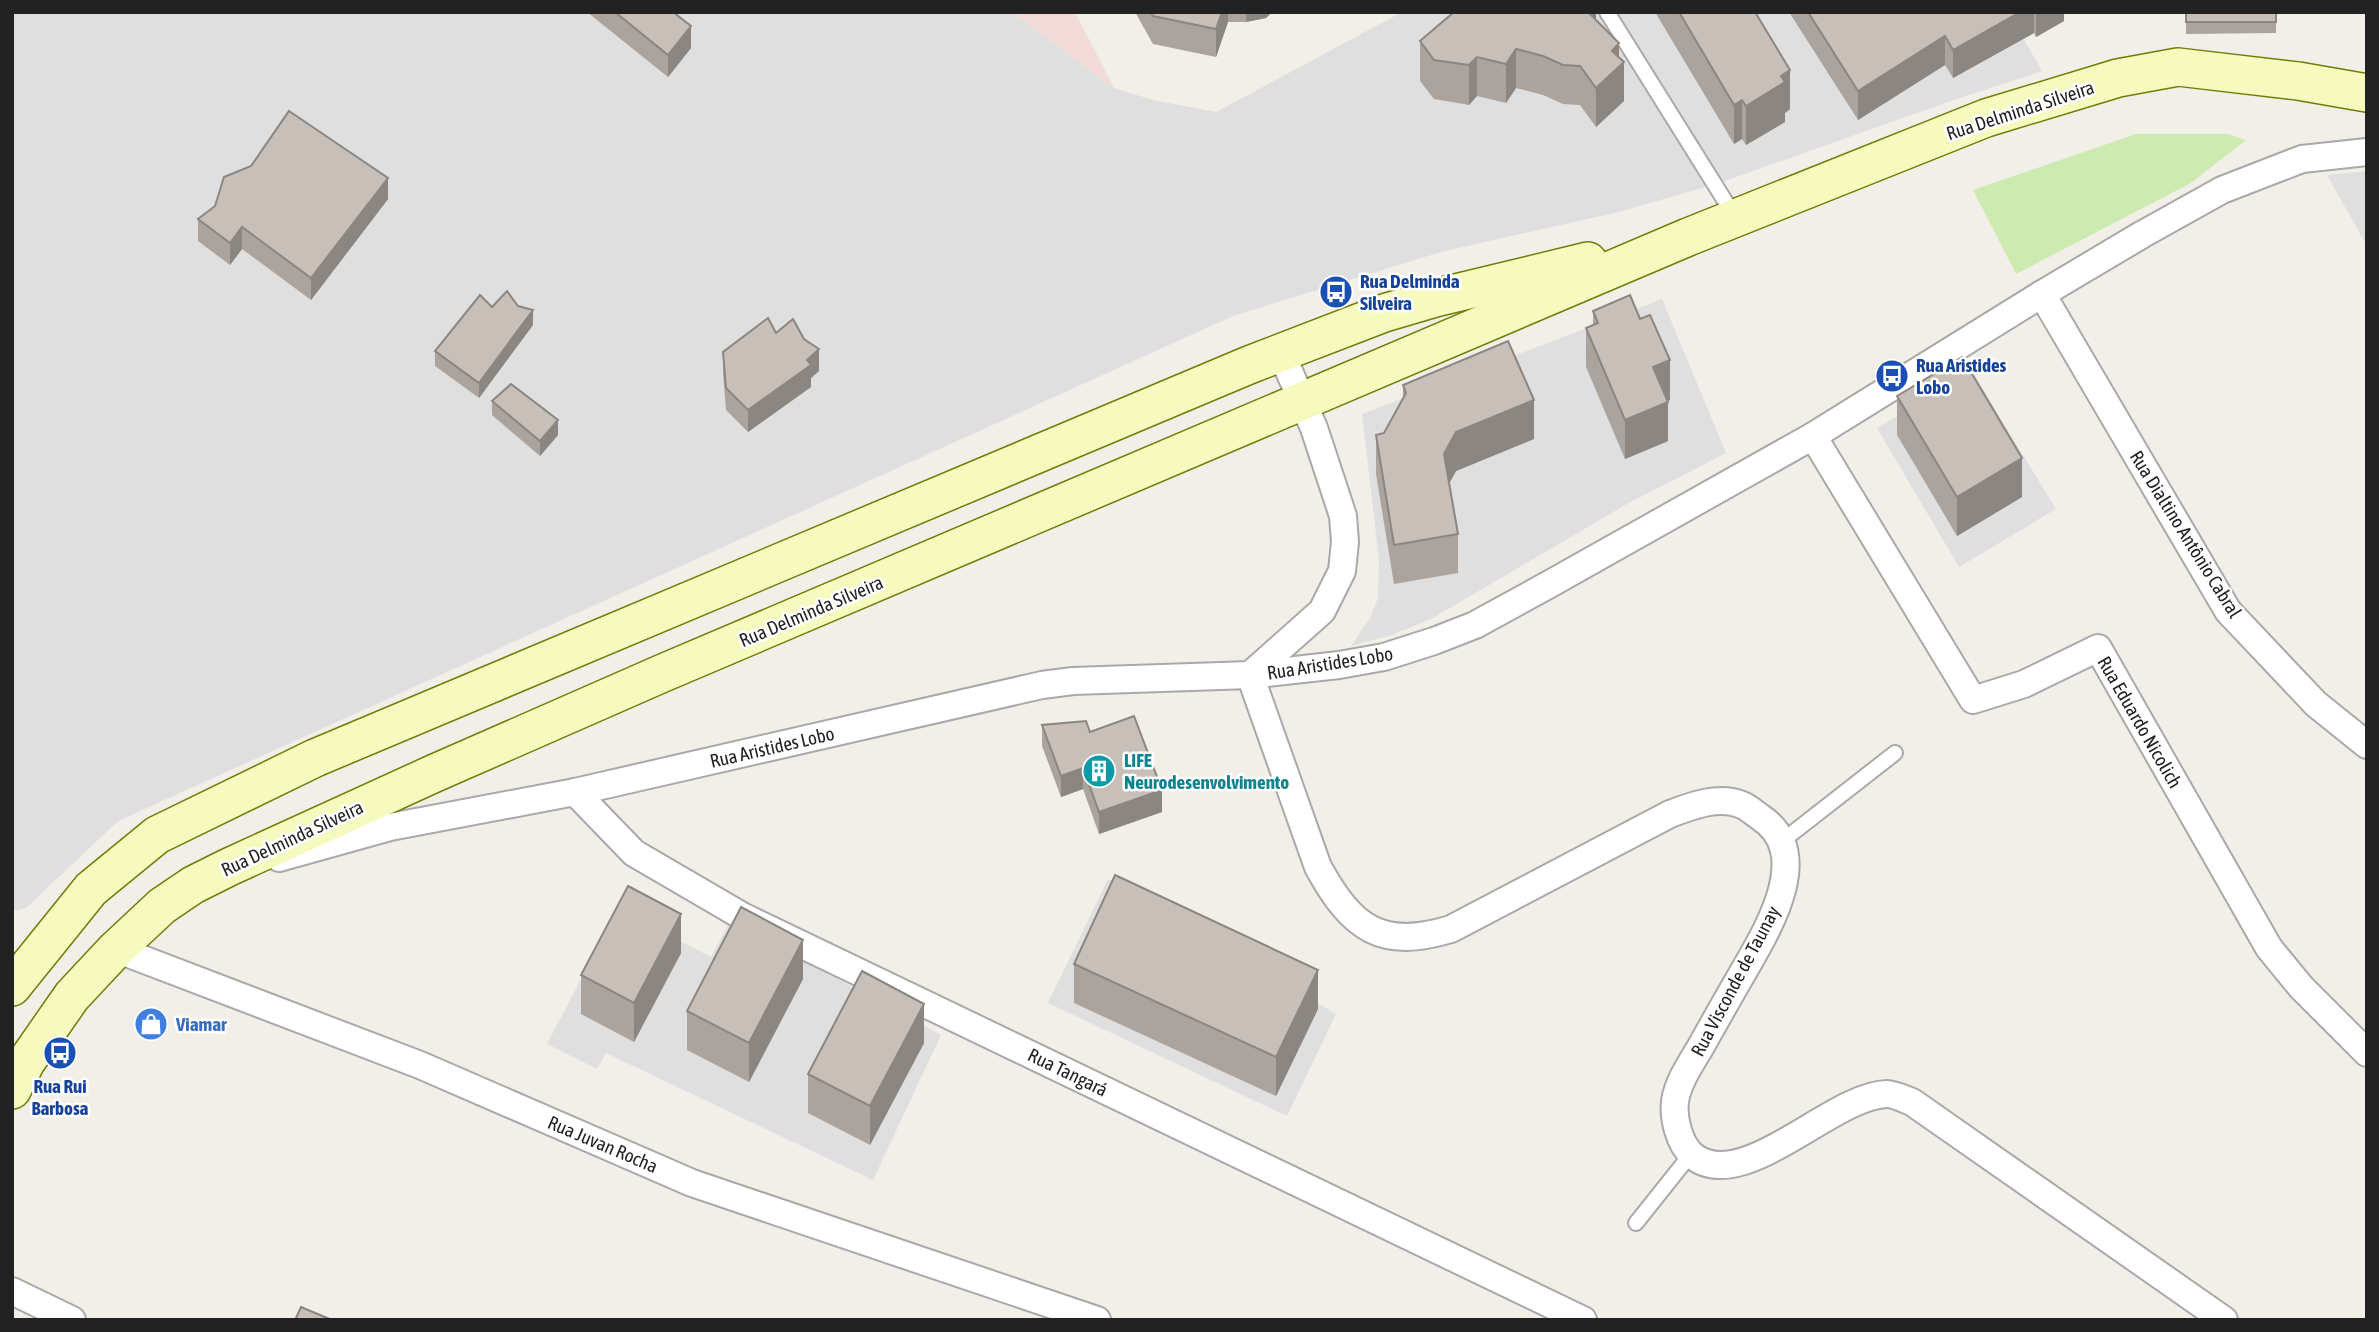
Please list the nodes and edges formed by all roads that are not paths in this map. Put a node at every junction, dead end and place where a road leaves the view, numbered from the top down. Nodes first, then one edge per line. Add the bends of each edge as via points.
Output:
1 (1606, 12) edge
2 (2367, 93) edge
3 (2367, 152) edge
4 (1735, 219) junction
5 (1688, 237) junction
6 (2042, 294) junction
7 (1281, 353) junction
8 (1304, 402) junction
9 (1813, 436) junction
10 (1250, 676) junction
11 (2367, 745) edge
12 (1895, 753) dead end
13 (575, 792) junction
14 (1782, 842) junction
15 (229, 867) junction
16 (116, 949) junction
17 (12, 987) edge
18 (2367, 1053) edge
19 (12, 1090) edge
20 (1691, 1154) junction
21 (1636, 1223) dead end
22 (12, 1292) edge
23 (72, 1320) edge
24 (1097, 1320) edge
25 (1583, 1320) edge
26 (2224, 1320) edge

1 - 4 lane
2 - 4 main road, Rua Delminda Silveira via 2178,67 2129,76 1986,118
3 - 6 street, Rua Aristides Lobo via 2302,159 2222,190
4 - 5 main road, Rua Delminda Silveira
5 - 7 main road, Rua Delminda Silveira via 1435,298
5 - 8 main road, Rua Delminda Silveira
6 - 9 street, Rua Aristides Lobo
6 - 11 street, Rua Dialtino Antônio Cabral via 2228,611 2316,704
7 - 8 street
7 - 17 main road, Rua Delminda Silveira via 314,758 157,835 90,889
8 - 10 street via 1343,516 1342,571 1322,611
8 - 15 main road, Rua Delminda Silveira via 638,684
9 - 10 street, Rua Aristides Lobo via 1475,625 1384,657
9 - 18 street, Rua Eduardo Nicolich via 1973,700 2024,684 2098,648 2269,948
10 - 13 street, Rua Aristides Lobo via 1042,685
10 - 14 street via 1318,867 1347,910 1366,927 1391,937 1424,937 1451,929 1670,814 1705,801 1741,804 1768,822
12 - 14 lane
13 - 15 street, Rua Aristides Lobo via 390,827 243,868
13 - 25 street, Rua Tangará via 634,853 742,916
14 - 20 street, Rua Visconde de Taunay via 1784,886 1772,921 1686,1072 1675,1100 1678,1132
15 - 16 main road, Rua Delminda Silveira via 162,906
16 - 19 main road, Rua Delminda Silveira via 72,996
16 - 24 street, Rua Juvan Rocha via 421,1065 692,1183
20 - 21 lane
20 - 26 street via 1706,1163 1729,1166 1847,1107 1888,1094 1912,1102
22 - 23 street

